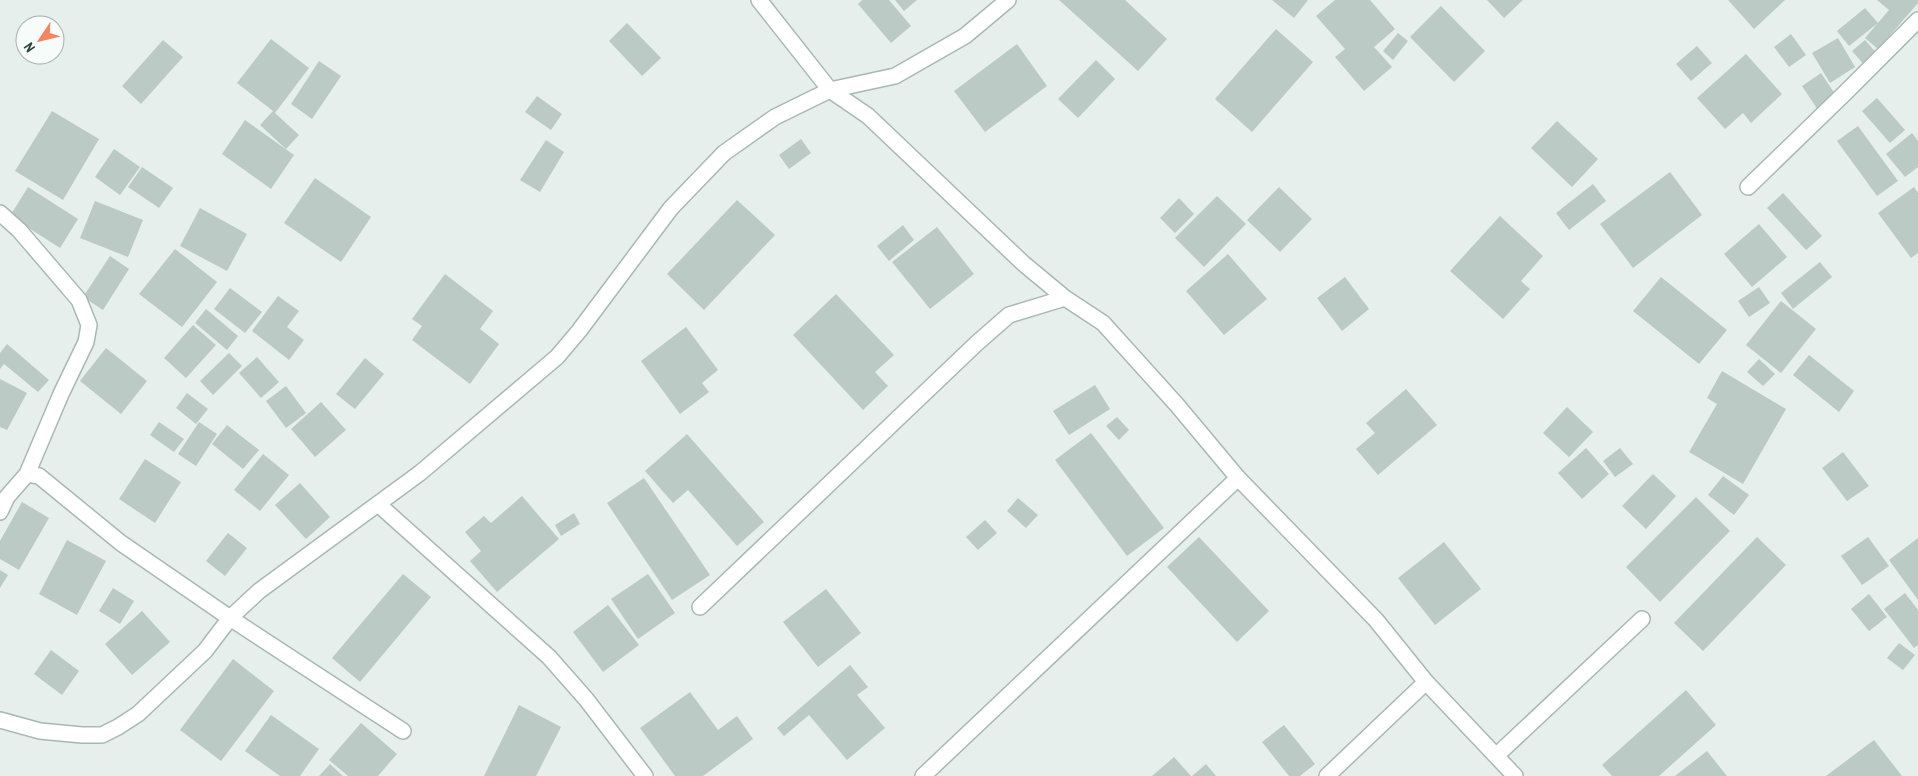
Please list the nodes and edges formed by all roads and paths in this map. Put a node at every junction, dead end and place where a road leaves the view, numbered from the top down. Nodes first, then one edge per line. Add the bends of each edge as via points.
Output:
1 (759, 0) edge
2 (1008, 0) edge
3 (1918, 20) edge
4 (830, 90) junction
5 (1748, 187) dead end
6 (0, 213) edge
7 (1064, 298) junction
8 (27, 474) junction
9 (1238, 478) junction
10 (378, 504) junction
11 (0, 512) edge
12 (700, 607) dead end
13 (230, 618) junction
14 (1642, 619) dead end
15 (1426, 682) junction
16 (0, 720) edge
17 (403, 731) dead end
18 (1497, 755) junction
19 (645, 776) edge
20 (923, 776) edge
21 (1327, 776) edge
22 (1515, 776) edge

1 - 4 street
2 - 4 street via 965,36 895,76
3 - 5 street
4 - 7 street via 868,116
4 - 10 street via 775,117 724,153 671,208 558,357 420,473
6 - 8 street via 39,252 79,300 89,325 86,342
7 - 9 street via 1103,323
7 - 12 street via 1009,315
8 - 11 street via 7,497
8 - 13 street via 39,476 121,543
9 - 15 street via 1376,620
9 - 20 street
10 - 13 street via 259,591
10 - 19 street via 549,657
13 - 16 street via 205,651 138,714 102,734 40,731
13 - 17 street
14 - 18 street
15 - 18 street
15 - 21 street
18 - 22 street

